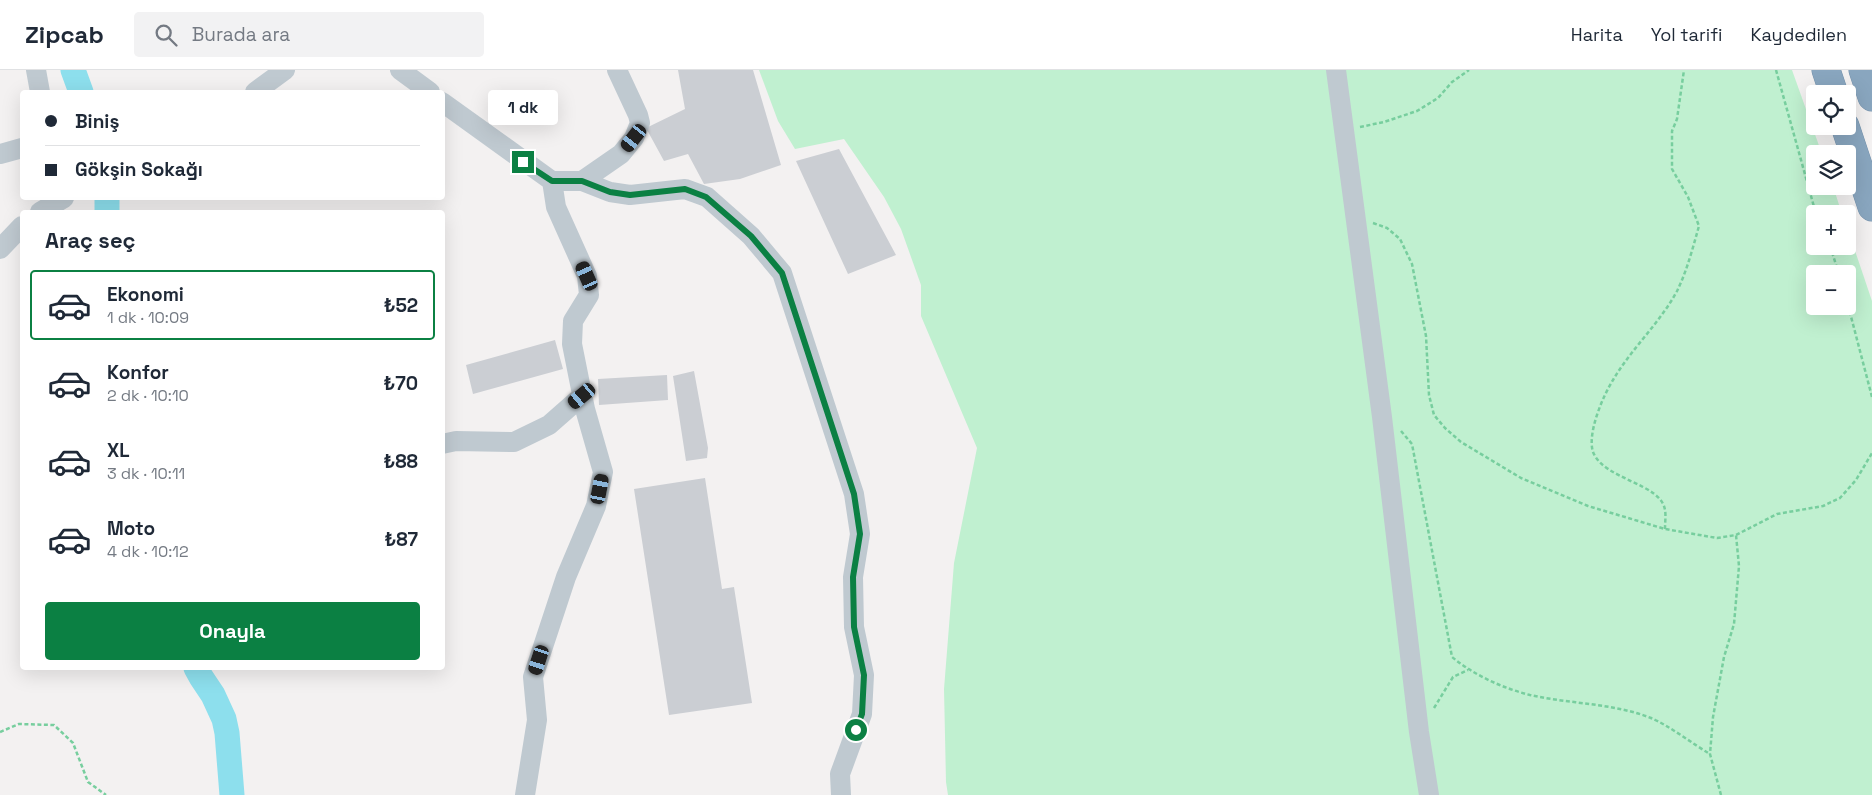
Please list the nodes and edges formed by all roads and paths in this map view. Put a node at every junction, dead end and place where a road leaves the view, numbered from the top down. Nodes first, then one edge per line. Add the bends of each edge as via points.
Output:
1 (36, 70) edge
2 (284, 70) edge
3 (400, 70) edge
4 (617, 70) edge
5 (1336, 70) edge
6 (1469, 70) edge
7 (1684, 70) edge
8 (1776, 70) edge
9 (1826, 70) edge
10 (1863, 70) edge
11 (1831, 85) edge
12 (40, 90) edge
13 (258, 90) edge
14 (427, 90) edge
15 (1872, 97) edge
16 (445, 104) edge
17 (1344, 130) junction
18 (1848, 135) edge
19 (20, 149) edge
20 (0, 154) edge
21 (552, 181) junction
22 (582, 181) junction
23 (59, 200) edge
24 (1814, 205) edge
25 (43, 206) edge
26 (1872, 207) edge
27 (1356, 218) junction
28 (20, 228) edge
29 (0, 249) edge
30 (1851, 315) edge
31 (582, 396) junction
32 (1872, 397) edge
33 (1400, 429) dead end
34 (445, 443) edge
35 (1872, 453) edge
36 (1665, 529) junction
37 (1736, 535) junction
38 (1468, 670) junction
39 (0, 732) edge
40 (1419, 732) junction
41 (1710, 754) junction
42 (106, 795) edge
43 (526, 795) edge
44 (841, 795) edge
45 (1430, 795) edge
46 (1721, 795) edge

1 - 12 street
2 - 13 street
3 - 14 street
4 - 22 street via 640,124 622,154
5 - 17 street
6 - 17 path via 1438,98 1417,111
7 - 36 path via 1672,131 1672,169 1699,226 1677,291 1612,380 1595,420 1592,438 1594,452 1603,464 1660,500 1665,509
8 - 24 path
9 - 11 highway
10 - 15 highway
16 - 21 street
17 - 27 street
18 - 26 highway
19 - 20 street
21 - 22 street
21 - 31 street via 556,207 587,276 589,295 574,321 572,344
22 - 44 street via 610,192 630,195 685,189 706,197 751,236 782,273 854,494 860,534 853,577 854,627 864,675 862,714 840,774
23 - 25 street
27 - 36 path via 1387,228 1400,239 1412,264 1426,336 1429,395 1434,415 1444,428 1521,478 1588,506
27 - 40 street
28 - 29 street
30 - 32 path
31 - 34 street via 549,425 514,442
31 - 43 street via 603,472 596,506 566,577 533,677 537,720
33 - 38 path via 1412,444 1452,657
35 - 37 path via 1856,480 1840,498 1823,506 1777,514
36 - 37 path via 1717,538
37 - 41 path via 1739,566 1734,624 1714,709
38 - 40 path via 1453,677
38 - 41 path via 1530,695 1611,707 1652,718
39 - 42 path via 18,724 54,725 73,743 88,782
40 - 45 street
41 - 46 path

